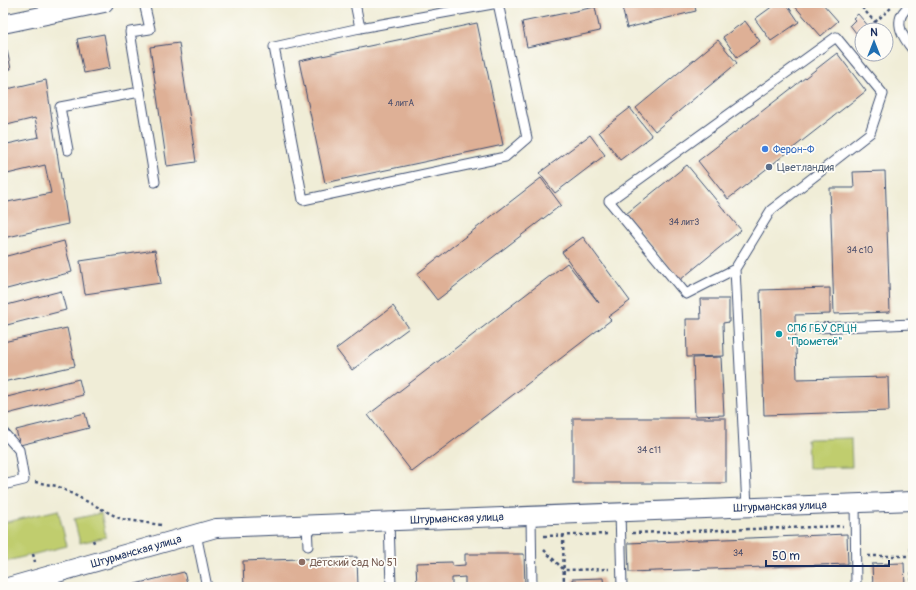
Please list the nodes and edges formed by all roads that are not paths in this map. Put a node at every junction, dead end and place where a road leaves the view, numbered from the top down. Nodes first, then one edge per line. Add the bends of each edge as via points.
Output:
1 (104, 3) edge
2 (144, 3) edge
3 (355, 3) edge
4 (913, 4) edge
5 (3, 24) edge
6 (360, 28) junction
7 (913, 50) edge
8 (140, 92) junction
9 (68, 150) dead end
10 (155, 182) dead end
11 (735, 269) junction
12 (913, 324) edge
13 (817, 328) dead end
14 (3, 432) edge
15 (3, 485) edge
16 (855, 503) junction
17 (911, 506) edge
18 (747, 507) junction
19 (620, 512) junction
20 (531, 516) junction
21 (389, 521) junction
22 (307, 524) junction
23 (196, 534) junction
24 (308, 546) dead end
25 (8, 587) edge
26 (207, 587) edge
27 (391, 587) edge
28 (532, 587) edge
29 (622, 587) edge
30 (856, 587) edge

1 - 5 street
2 - 8 lane via 150,29 130,32
3 - 6 lane
4 - 7 lane via 902,13 900,27 904,39
6 - 6 lane via 274,47 304,200 505,157 527,138 498,3
8 - 9 lane via 60,107
8 - 10 lane
11 - 11 lane via 686,294 609,201 836,37 884,94 870,133 772,210
11 - 18 lane
12 - 13 lane
14 - 15 lane via 19,450 24,480
16 - 17 street, Штурманская улица
16 - 18 street, Штурманская улица
16 - 30 lane
18 - 19 street, Штурманская улица
19 - 20 street, Штурманская улица
19 - 29 lane
20 - 21 street, Штурманская улица
20 - 28 lane
21 - 22 street, Штурманская улица
21 - 27 lane
22 - 23 street, Штурманская улица via 216,528
22 - 24 lane
23 - 25 street, Штурманская улица
23 - 26 lane

